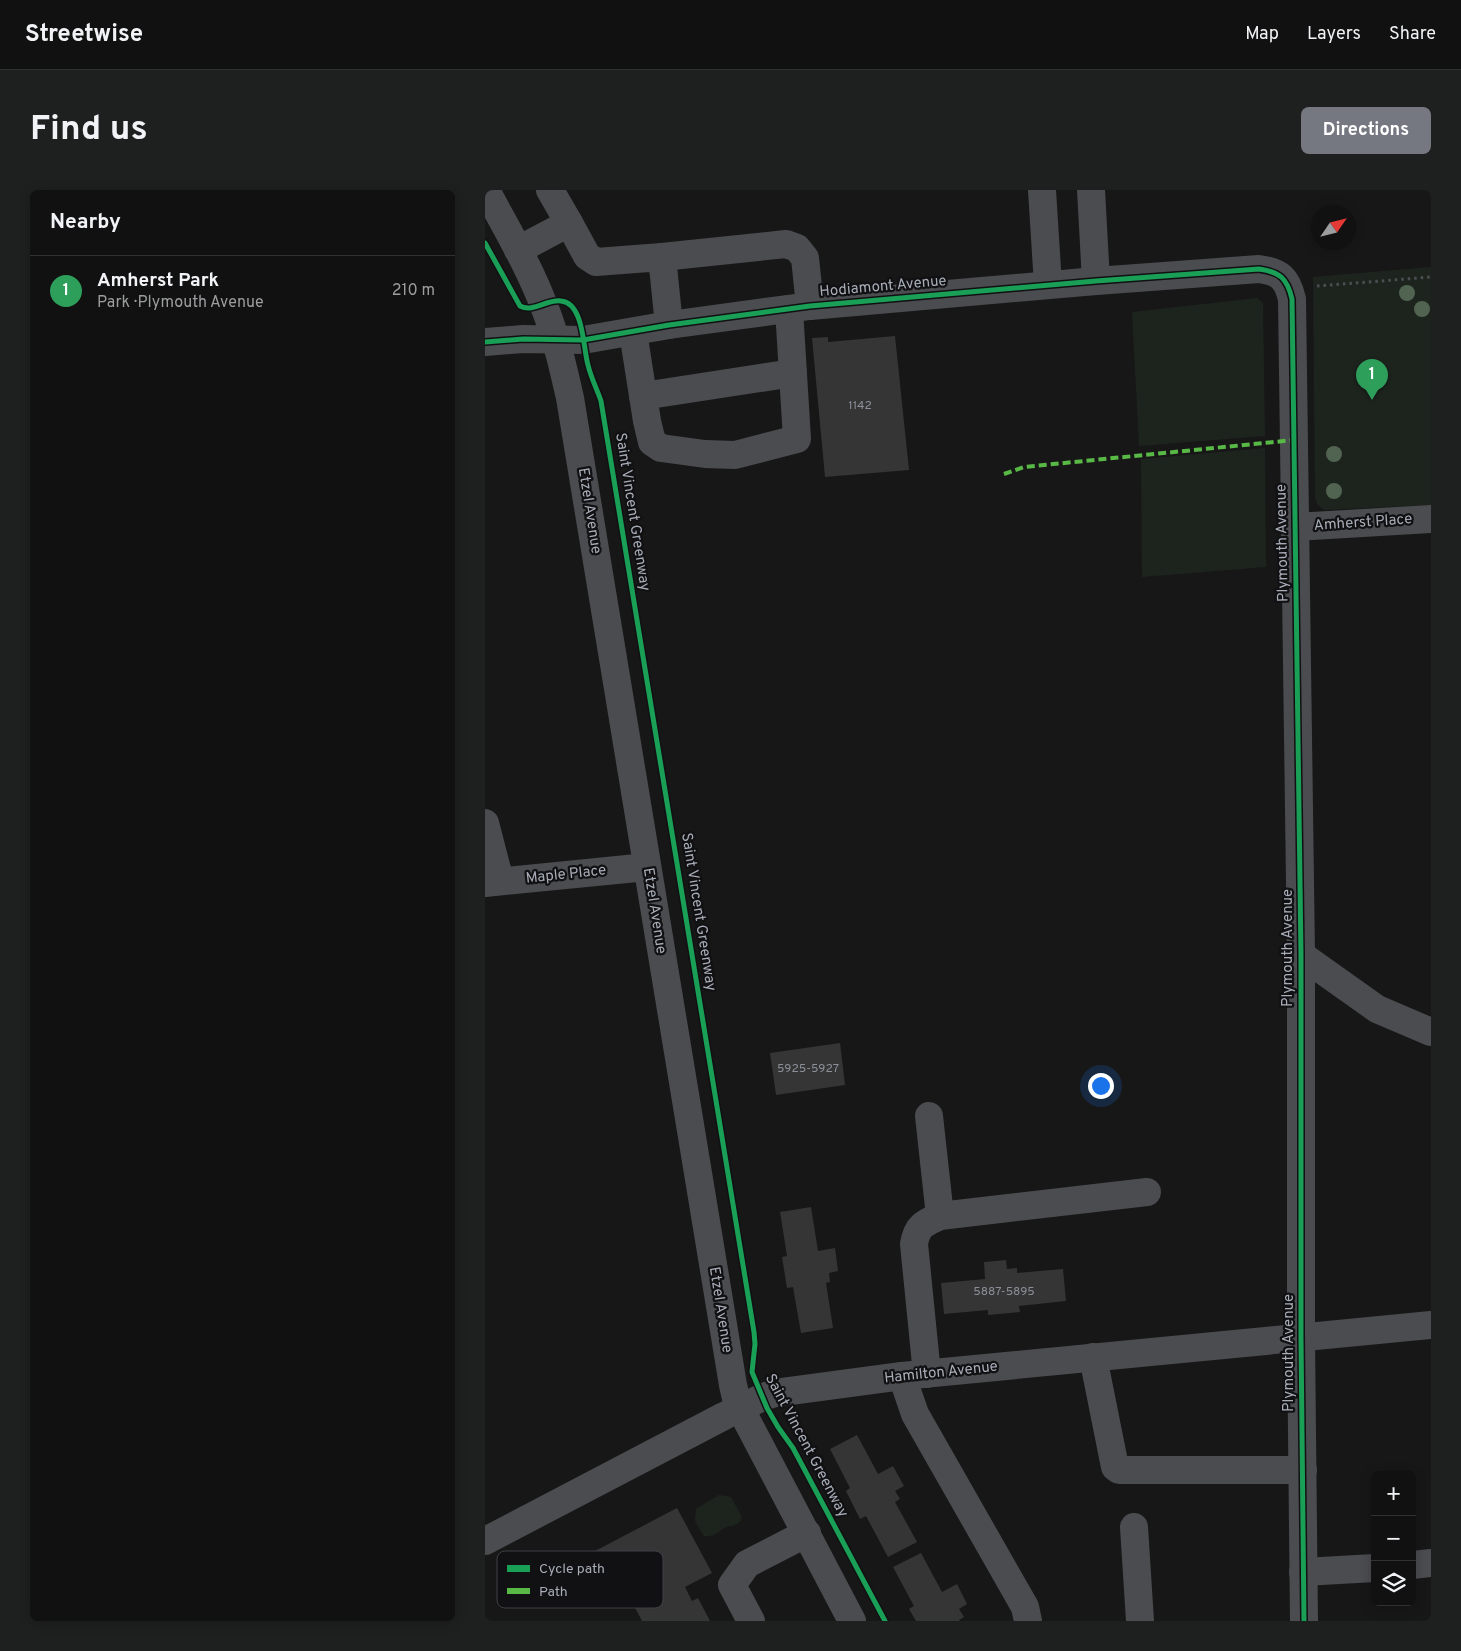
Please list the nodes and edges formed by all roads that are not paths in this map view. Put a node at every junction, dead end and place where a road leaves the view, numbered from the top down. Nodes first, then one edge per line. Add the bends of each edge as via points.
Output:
1 (486, 190) edge
2 (550, 190) edge
3 (1042, 190) edge
4 (1091, 190) edge
5 (569, 224) junction
6 (517, 250) junction
7 (662, 257) junction
8 (1283, 278) joint
9 (1096, 281) junction
10 (1048, 285) junction
11 (799, 308) junction
12 (669, 325) junction
13 (633, 332) junction
14 (556, 340) junction
15 (485, 342) edge
16 (793, 373) junction
17 (643, 396) junction
18 (1431, 519) edge
19 (1295, 527) junction
20 (485, 823) edge
21 (647, 867) junction
22 (493, 882) edge
23 (1301, 955) junction
24 (1431, 1032) edge
25 (929, 1116) dead end
26 (1147, 1192) dead end
27 (940, 1216) junction
28 (1431, 1325) edge
29 (1301, 1337) junction
30 (1093, 1357) junction
31 (914, 1375) junction
32 (740, 1408) junction
33 (1303, 1470) junction
34 (1134, 1526) dead end
35 (807, 1533) junction
36 (485, 1541) edge
37 (1431, 1563) edge
38 (1416, 1565) edge
39 (1371, 1568) edge
40 (1303, 1572) junction
41 (751, 1621) edge
42 (852, 1621) edge
43 (1027, 1621) edge
44 (1140, 1621) edge
45 (1304, 1621) edge

1 - 6 street, Etzel Avenue
2 - 5 street
3 - 10 street
4 - 9 street
5 - 6 street
5 - 7 street via 587,256 596,262
6 - 14 street, Etzel Avenue via 544,304
7 - 11 street via 786,244 797,248 805,258
7 - 12 street
8 - 9 street, Hodiamont Avenue via 1273,271 1259,269
8 - 19 street, Plymouth Avenue via 1292,299
9 - 10 street, Hodiamont Avenue
10 - 11 street, Hodiamont Avenue
11 - 12 street, Hodiamont Avenue
11 - 16 street
12 - 13 street, Hodiamont Avenue
13 - 14 street, Hodiamont Avenue
13 - 17 street
14 - 15 street, Hodiamont Avenue via 530,338
14 - 21 street, Etzel Avenue via 570,398
16 - 17 street
16 - 17 street via 797,440 735,455 661,448 652,442
18 - 19 street, Amherst Place
19 - 23 street, Plymouth Avenue
20 - 22 street
21 - 22 street, Maple Place
21 - 32 street, Etzel Avenue via 733,1386
23 - 24 street via 1377,1010
23 - 29 street, Plymouth Avenue
25 - 27 street
26 - 27 street
27 - 31 street via 926,1222 916,1232 914,1244
28 - 29 street, Hamilton Avenue
29 - 30 street, Hamilton Avenue
29 - 33 street, Plymouth Avenue
30 - 31 street, Hamilton Avenue
30 - 33 street via 1115,1467 1119,1470
31 - 32 street, Hamilton Avenue via 775,1393
31 - 43 street via 915,1414 1025,1607
32 - 35 street, Etzel Avenue
32 - 36 street, Hamilton Avenue
33 - 40 street, Plymouth Avenue
34 - 44 street
35 - 41 street via 747,1564 732,1585
35 - 42 street, Etzel Avenue
37 - 38 street
39 - 40 street
40 - 45 street, Plymouth Avenue

